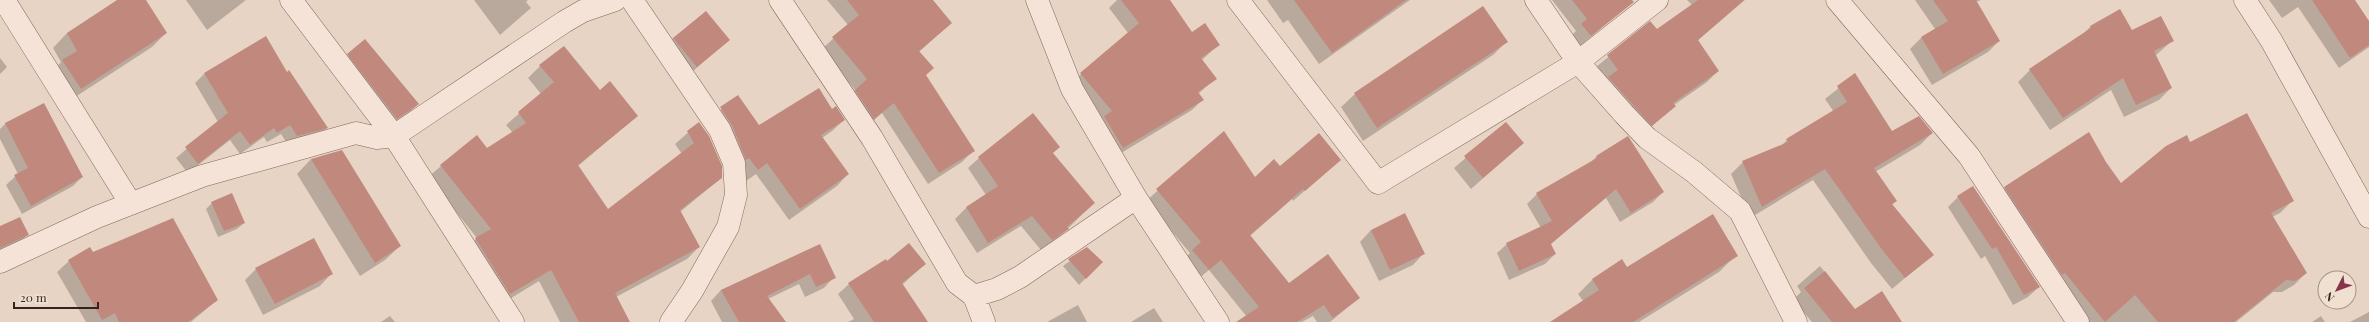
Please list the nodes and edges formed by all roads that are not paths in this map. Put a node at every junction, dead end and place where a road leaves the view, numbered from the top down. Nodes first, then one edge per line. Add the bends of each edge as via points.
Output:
1 (4, 0) edge
2 (291, 0) edge
3 (616, 0) edge
4 (632, 0) edge
5 (780, 0) edge
6 (1037, 0) edge
7 (1238, 0) edge
8 (1536, 0) edge
9 (1657, 0) edge
10 (1837, 0) edge
11 (2246, 0) edge
12 (579, 6) edge
13 (1578, 62) junction
14 (394, 136) junction
15 (1136, 198) junction
16 (131, 204) junction
17 (2369, 217) edge
18 (0, 262) edge
19 (974, 296) junction
20 (514, 322) edge
21 (671, 322) edge
22 (984, 322) edge
23 (1218, 322) edge
24 (1796, 322) edge
25 (2078, 322) edge

1 - 16 street
2 - 14 street
3 - 12 street
4 - 21 street via 720,130 734,163 736,195 728,227 692,291
5 - 19 street via 872,138 957,283
6 - 15 street via 1072,89
7 - 13 street via 1378,183
8 - 13 street
9 - 13 street
10 - 25 street via 1969,156
11 - 17 street via 2271,40
12 - 14 street via 564,22
13 - 24 street via 1647,138 1694,172 1740,211
14 - 16 street via 377,138 356,133 202,176
14 - 20 street
15 - 19 street via 1020,277 997,289
15 - 23 street
16 - 18 street
19 - 22 street

